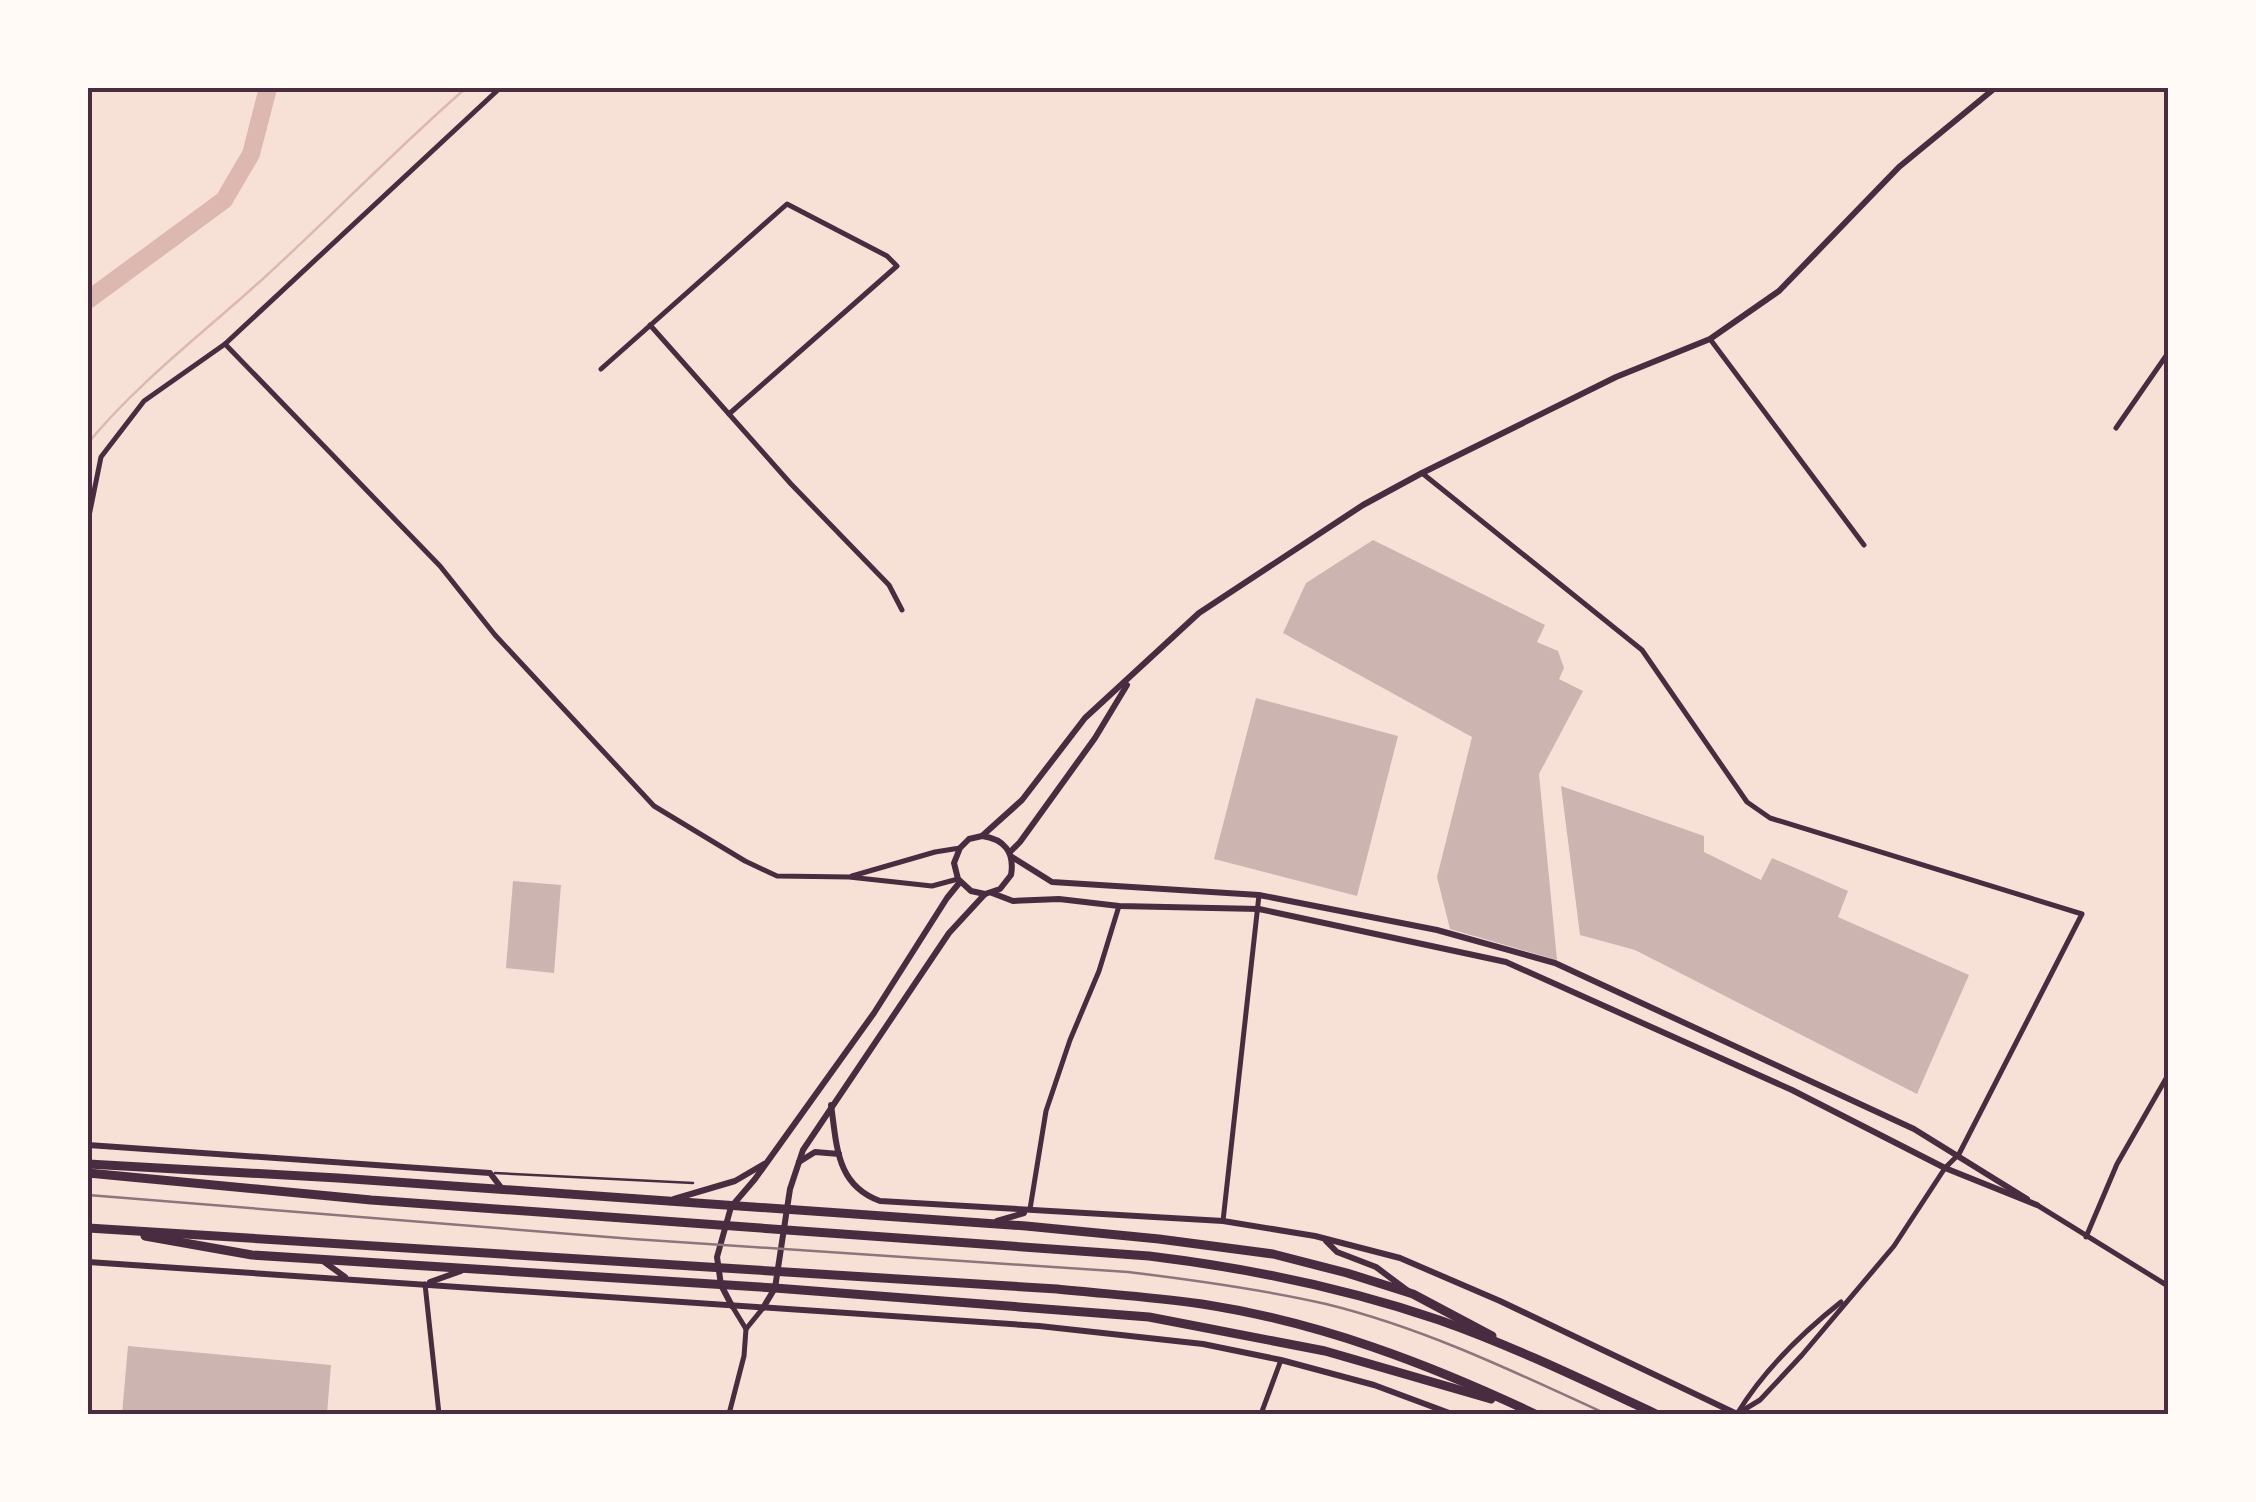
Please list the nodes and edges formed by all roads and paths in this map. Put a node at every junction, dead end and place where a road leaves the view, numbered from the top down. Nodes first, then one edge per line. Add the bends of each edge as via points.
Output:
1 (500, 88) edge
2 (1995, 88) edge
3 (650, 325) junction
4 (1710, 338) junction
5 (225, 344) junction
6 (2168, 352) edge
7 (601, 368) dead end
8 (729, 414) junction
9 (2116, 428) dead end
10 (1422, 473) junction
11 (88, 522) edge
12 (1864, 545) dead end
13 (902, 610) dead end
14 (1133, 676) junction
15 (982, 836) junction
16 (960, 848) junction
17 (1011, 854) junction
18 (849, 877) junction
19 (959, 881) junction
20 (988, 894) junction
21 (1259, 895) junction
22 (1119, 906) junction
23 (1258, 909) junction
24 (2168, 1075) edge
25 (831, 1104) junction
26 (88, 1145) edge
27 (838, 1154) junction
28 (1959, 1154) junction
29 (769, 1160) junction
30 (799, 1162) junction
31 (88, 1164) edge
32 (1944, 1168) junction
33 (492, 1173) junction
34 (88, 1174) edge
35 (693, 1183) dead end
36 (504, 1190) junction
37 (662, 1202) junction
38 (2037, 1206) junction
39 (732, 1207) junction
40 (788, 1210) junction
41 (1030, 1211) junction
42 (1223, 1221) junction
43 (990, 1224) junction
44 (88, 1228) edge
45 (113, 1230) junction
46 (2086, 1237) junction
47 (1326, 1240) junction
48 (322, 1260) junction
49 (88, 1262) edge
50 (465, 1270) junction
51 (348, 1279) junction
52 (424, 1284) junction
53 (721, 1286) junction
54 (2168, 1286) edge
55 (776, 1288) junction
56 (1413, 1294) junction
57 (1852, 1294) junction
58 (732, 1306) junction
59 (763, 1308) junction
60 (746, 1329) junction
61 (1281, 1360) junction
62 (1539, 1360) junction
63 (1516, 1406) junction
64 (439, 1414) edge
65 (729, 1414) edge
66 (1261, 1414) edge
67 (1452, 1414) edge
68 (1535, 1414) edge
69 (1656, 1414) edge
70 (1737, 1414) edge

1 - 5 street
2 - 4 street via 1899,167 1780,290
3 - 7 street
3 - 8 street
3 - 8 street via 786,204 897,266
4 - 10 street
4 - 12 street
5 - 11 street via 144,401 101,457
5 - 18 street via 440,566 654,806 777,876
6 - 9 street
8 - 13 street via 889,585
10 - 14 street via 1199,613
10 - 28 street via 1642,650 1748,802 1770,818 2082,914
14 - 15 street via 1085,718 1022,800
14 - 17 street
15 - 16 street
15 - 17 street
16 - 18 street
16 - 19 street via 954,863
17 - 20 street via 1007,883
17 - 21 street via 1052,882
18 - 19 street via 932,886
19 - 20 street via 971,892
19 - 29 street
20 - 22 street
20 - 25 street via 948,933
21 - 23 street
21 - 28 street via 1438,930 1555,963
22 - 23 street
22 - 41 street via 1046,1112
23 - 32 street via 1539,974
23 - 42 street
24 - 46 street via 2117,1164
25 - 27 street
25 - 30 street
26 - 33 street
27 - 30 street via 815,1152
27 - 41 street via 850,1183 880,1201
28 - 32 street
28 - 38 street
29 - 37 street via 736,1181
29 - 39 street
30 - 40 street
31 - 36 highway
32 - 38 street
32 - 57 street via 1894,1246
33 - 35 lane
33 - 36 street
34 - 62 highway via 1226,1265 1368,1298
36 - 37 highway
37 - 39 highway
38 - 46 street
39 - 40 highway
39 - 53 street via 717,1257
40 - 43 highway
40 - 55 street
41 - 42 street
41 - 43 street
42 - 47 street
43 - 56 highway via 1273,1254
44 - 45 highway
45 - 48 highway via 252,1256
45 - 63 highway via 1203,1304 1382,1348
46 - 54 street
47 - 56 street
47 - 70 street via 1400,1258 1500,1300
48 - 50 highway
48 - 51 street
49 - 51 street
50 - 52 street
50 - 53 highway
51 - 52 street
52 - 58 street
52 - 64 street
53 - 55 highway
53 - 58 street
55 - 59 street
55 - 63 highway via 1206,1326 1325,1351
56 - 62 highway
57 - 70 street via 1760,1400
57 - 70 street via 1811,1326
58 - 59 street
58 - 60 street
59 - 60 street
59 - 61 street via 1057,1328
60 - 65 street
61 - 66 street
61 - 67 street
62 - 69 highway
63 - 68 highway

